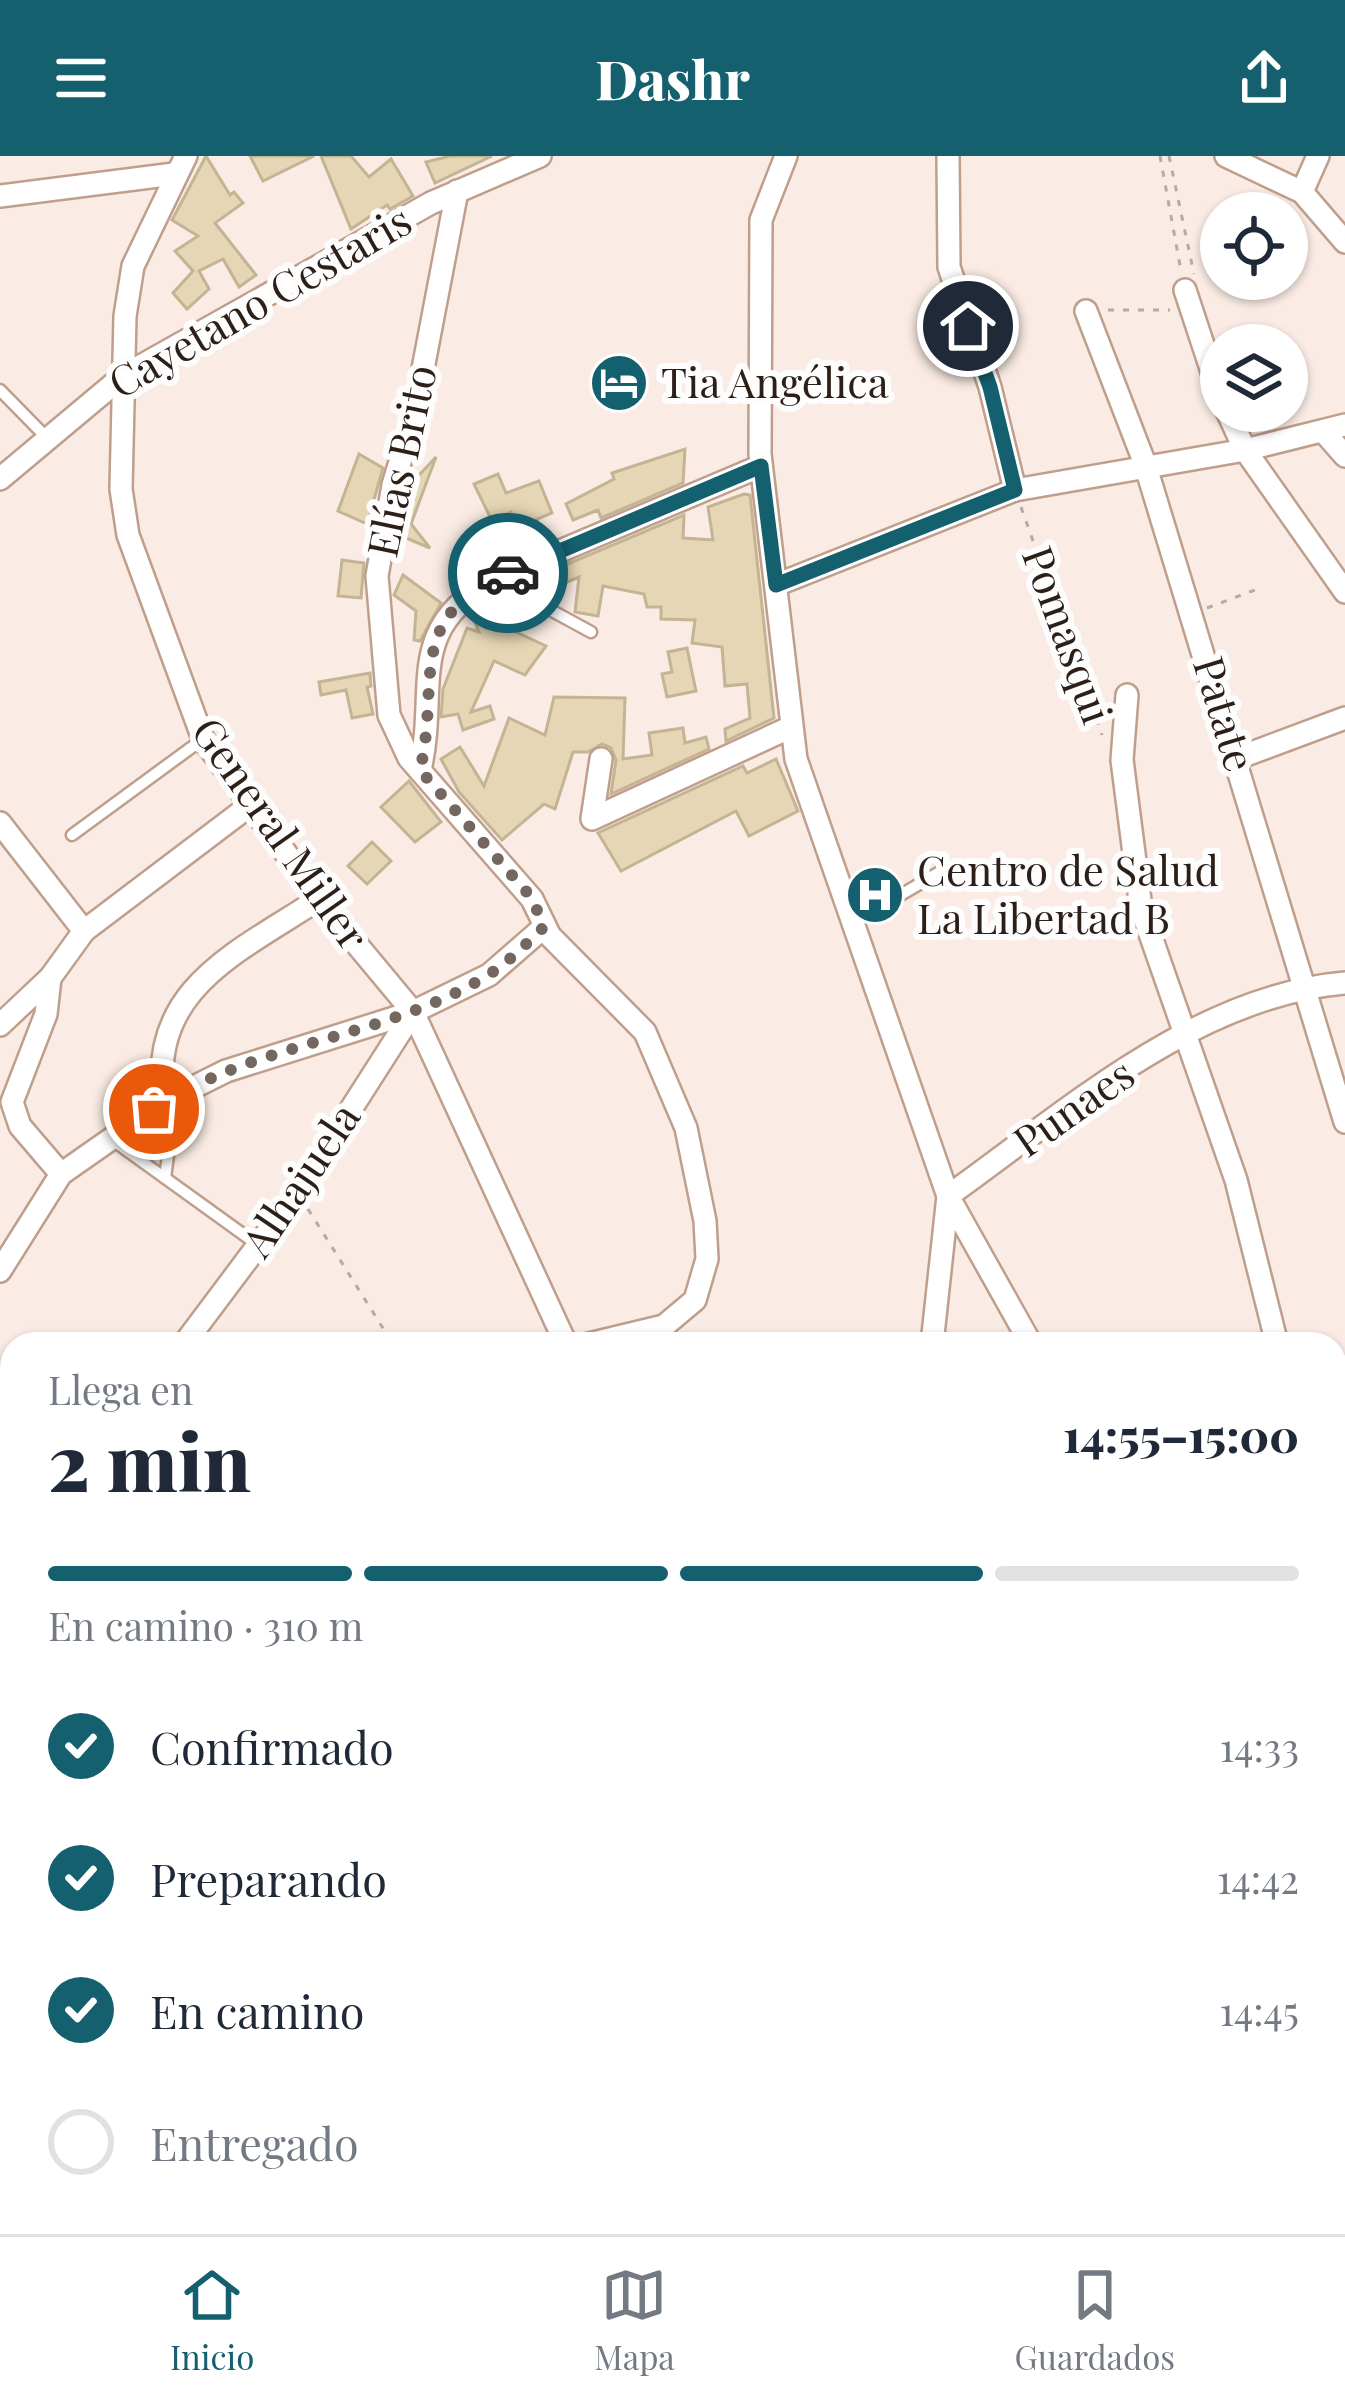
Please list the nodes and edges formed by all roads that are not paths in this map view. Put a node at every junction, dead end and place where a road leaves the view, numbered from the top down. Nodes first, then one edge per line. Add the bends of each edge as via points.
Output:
1 (540, 156) edge
2 (786, 156) edge
3 (948, 156) edge
4 (1226, 156) edge
5 (1318, 156) edge
6 (180, 165) edge
7 (457, 191) junction
8 (1302, 192) joint
9 (0, 196) edge
10 (1308, 199) edge
11 (1345, 242) edge
12 (1187, 296) road end
13 (1090, 310) road end
14 (1200, 335) edge
15 (123, 376) junction
16 (0, 390) edge
17 (1334, 428) edge
18 (1237, 432) edge
19 (46, 437) junction
20 (1245, 450) junction
21 (1345, 456) edge
22 (1145, 464) junction
23 (761, 466) junction
24 (0, 479) edge
25 (1015, 490) junction
26 (494, 579) junction
27 (776, 585) junction
28 (1345, 592) edge
29 (591, 632) dead end
30 (1126, 695) dead end
31 (1345, 718) edge
32 (791, 727) junction
33 (203, 739) junction
34 (1238, 758) junction
35 (602, 759) dead end
36 (420, 770) junction
37 (249, 806) junction
38 (0, 823) edge
39 (72, 835) dead end
40 (938, 873) dead end
41 (319, 899) junction
42 (853, 922) junction
43 (544, 927) junction
44 (84, 931) junction
45 (50, 978) junction
46 (1345, 983) edge
47 (1304, 988) junction
48 (413, 1012) junction
49 (0, 1025) edge
50 (1183, 1034) junction
51 (159, 1106) junction
52 (1345, 1122) edge
53 (111, 1139) junction
54 (61, 1174) junction
55 (165, 1178) junction
56 (948, 1196) junction
57 (258, 1245) junction
58 (0, 1271) edge
59 (193, 1332) edge
60 (560, 1332) edge
61 (639, 1332) edge
62 (933, 1332) edge
63 (1024, 1332) edge
64 (1274, 1332) edge

1 - 7 street, Cayetano Cestaris
2 - 23 street via 761,220
3 - 25 street, Pomasqui via 950,267
4 - 8 street
5 - 8 street
6 - 9 street
6 - 15 street, General Miller via 134,266
7 - 15 street, Cayetano Cestaris
7 - 36 street, Elías Brito via 376,575 389,715
10 - 11 street
12 - 14 street
13 - 22 street, Patate
15 - 19 street, Cayetano Cestaris
15 - 33 street, General Miller via 128,536
16 - 19 lane
17 - 20 street
17 - 21 street
18 - 20 street
19 - 24 street, Cayetano Cestaris
20 - 22 street
20 - 28 street
22 - 25 street
22 - 34 street, Patate
23 - 26 street
23 - 27 street
25 - 27 street
26 - 29 lane
26 - 36 street via 456,601 436,636
27 - 32 street
30 - 50 street, Pomasqui via 1121,760 1141,908
31 - 34 street
32 - 35 street via 592,819
32 - 42 street
33 - 37 street, General Miller
33 - 39 lane
34 - 47 street, Patate
36 - 43 street, Elías Brito via 532,898
37 - 41 street, General Miller
37 - 44 street
38 - 44 street
40 - 42 lane
41 - 48 street, General Miller
41 - 51 street via 196,983 170,1020 158,1063
42 - 56 street
43 - 48 street via 489,975
43 - 61 street, Elías Brito via 645,1032 686,1128 707,1259 695,1300 664,1326
44 - 45 street
45 - 49 street
45 - 54 street via 46,1014 12,1102 20,1126
46 - 47 street, Punaes
47 - 50 street, Punaes
47 - 52 street, Patate
48 - 51 street via 226,1070
48 - 57 street, Alhajuela
48 - 60 street, General Miller
50 - 56 street, Punaes
50 - 64 street, Pomasqui via 1236,1180
51 - 53 street
51 - 55 lane via 170,1140
53 - 54 street
53 - 55 lane
54 - 58 street
55 - 57 lane
56 - 62 street
56 - 63 street
57 - 59 street, Alhajuela

